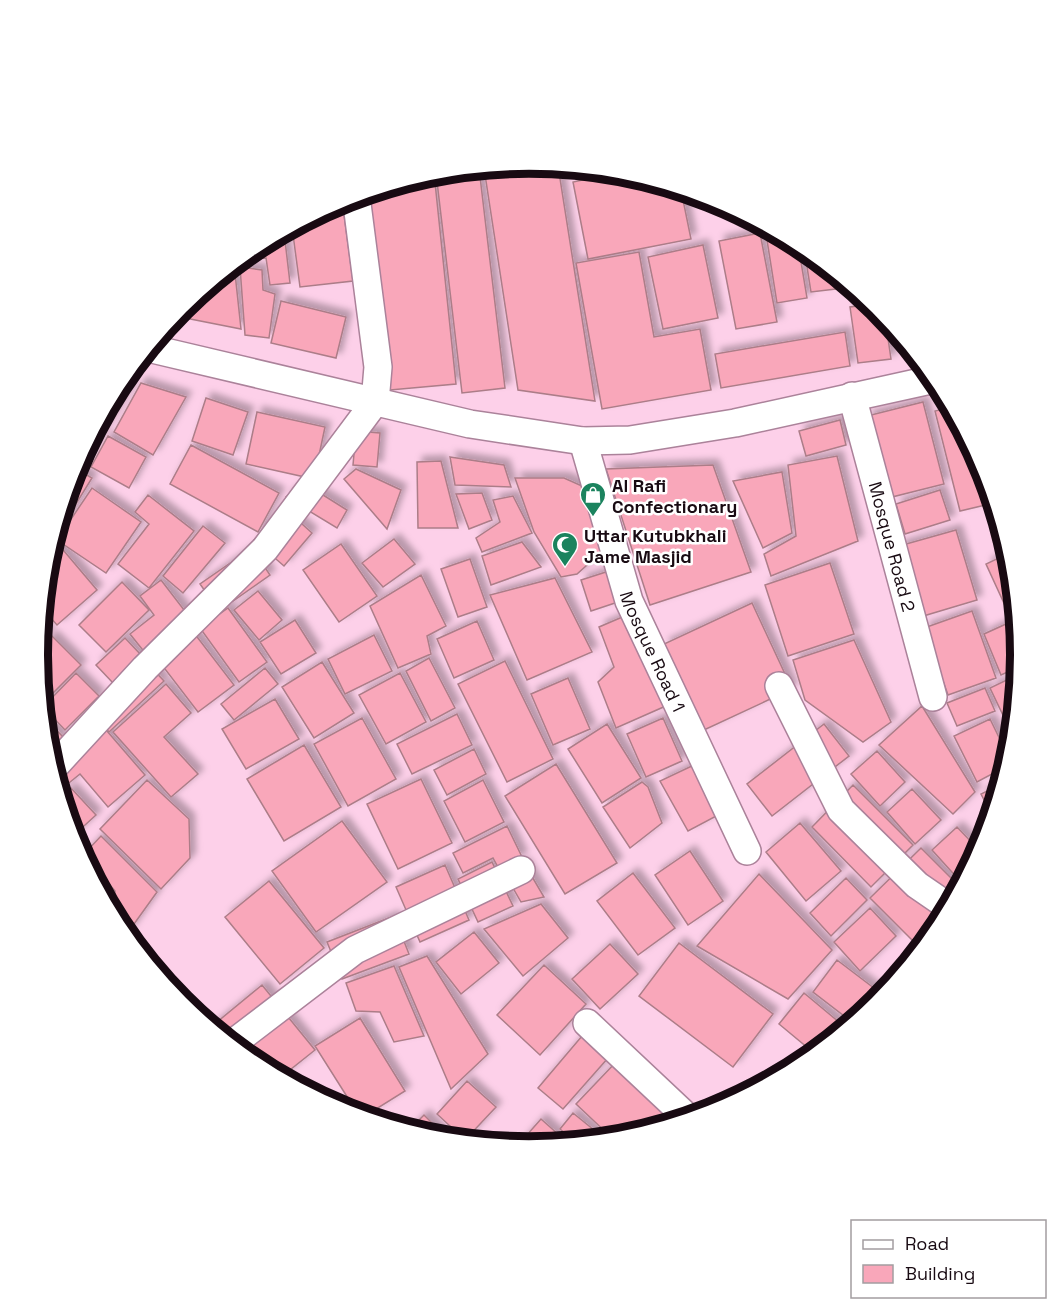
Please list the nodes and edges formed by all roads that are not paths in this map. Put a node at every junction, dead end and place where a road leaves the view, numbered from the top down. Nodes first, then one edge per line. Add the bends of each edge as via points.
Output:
1 (357, 206) edge
2 (157, 350) edge
3 (924, 381) edge
4 (852, 396) junction
5 (375, 402) junction
6 (583, 441) junction
7 (779, 686) dead end
8 (933, 698) dead end
9 (60, 761) edge
10 (747, 851) dead end
11 (521, 870) dead end
12 (942, 902) edge
13 (587, 1023) dead end
14 (239, 1039) edge
15 (681, 1111) edge

1 - 5 street via 378,367
2 - 5 street
3 - 4 street
4 - 6 street via 630,441
4 - 8 street, Mosque Road 2
5 - 6 street via 470,424
5 - 9 street via 265,549 145,668
6 - 10 street, Mosque Road 1 via 629,601
7 - 12 street via 841,810 917,885
11 - 14 street via 355,950
13 - 15 street

